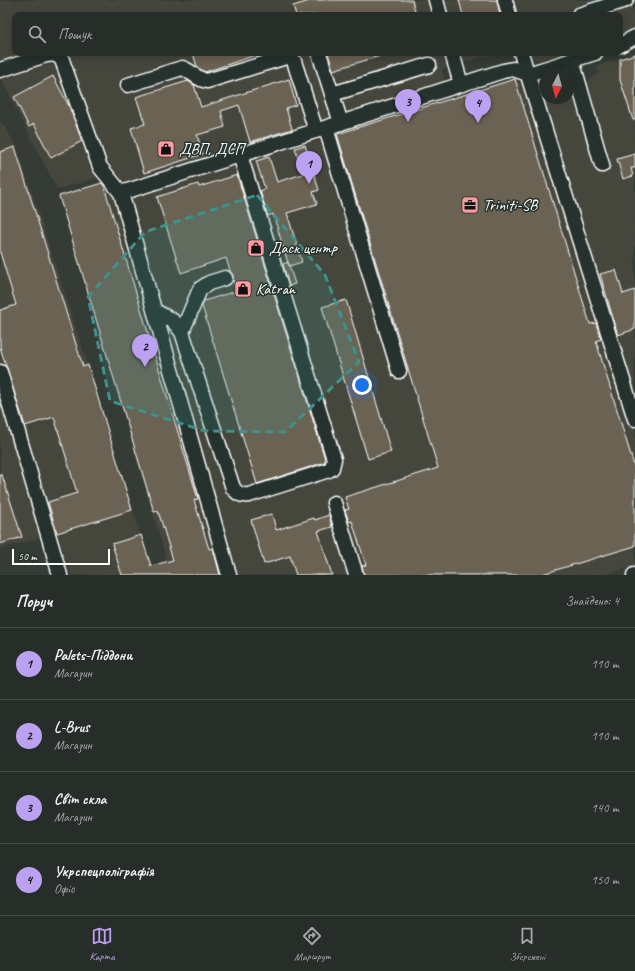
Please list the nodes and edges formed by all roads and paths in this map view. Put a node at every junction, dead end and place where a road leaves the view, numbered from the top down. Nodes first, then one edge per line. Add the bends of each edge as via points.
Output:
1 (436, 0) edge
2 (505, 0) edge
3 (620, 1) edge
4 (439, 12) edge
5 (508, 12) edge
6 (588, 12) edge
7 (635, 37) edge
8 (623, 43) edge
9 (43, 56) edge
10 (59, 56) edge
11 (320, 56) edge
12 (453, 56) edge
13 (522, 56) edge
14 (585, 56) edge
15 (572, 60) junction
16 (429, 65) dead end
17 (0, 70) edge
18 (528, 74) junction
19 (461, 84) junction
20 (128, 85) dead end
21 (332, 94) junction
22 (341, 123) junction
23 (321, 129) junction
24 (240, 155) junction
25 (602, 165) dead end
26 (122, 193) junction
27 (225, 278) dead end
28 (155, 311) junction
29 (182, 332) junction
30 (399, 371) dead end
31 (0, 372) edge
32 (634, 415) edge
33 (334, 504) dead end
34 (57, 574) edge
35 (229, 575) edge
36 (356, 575) edge

1 - 4 lane
2 - 5 lane
3 - 6 lane
7 - 8 lane
9 - 17 lane
10 - 26 lane via 100,166
11 - 21 lane
12 - 19 lane
13 - 18 lane
14 - 15 lane
15 - 18 lane
15 - 25 lane
16 - 21 lane
18 - 19 lane via 508,69
18 - 32 lane
19 - 22 lane
20 - 23 lane via 182,68 207,81 286,56 294,61
21 - 22 lane
22 - 23 lane
23 - 24 lane
23 - 30 lane
24 - 26 lane
24 - 29 lane via 334,459 332,468 249,495 238,494 233,488
26 - 28 lane
27 - 29 lane via 209,283 200,290
28 - 29 lane via 174,321
28 - 35 lane
31 - 34 lane
33 - 36 lane

